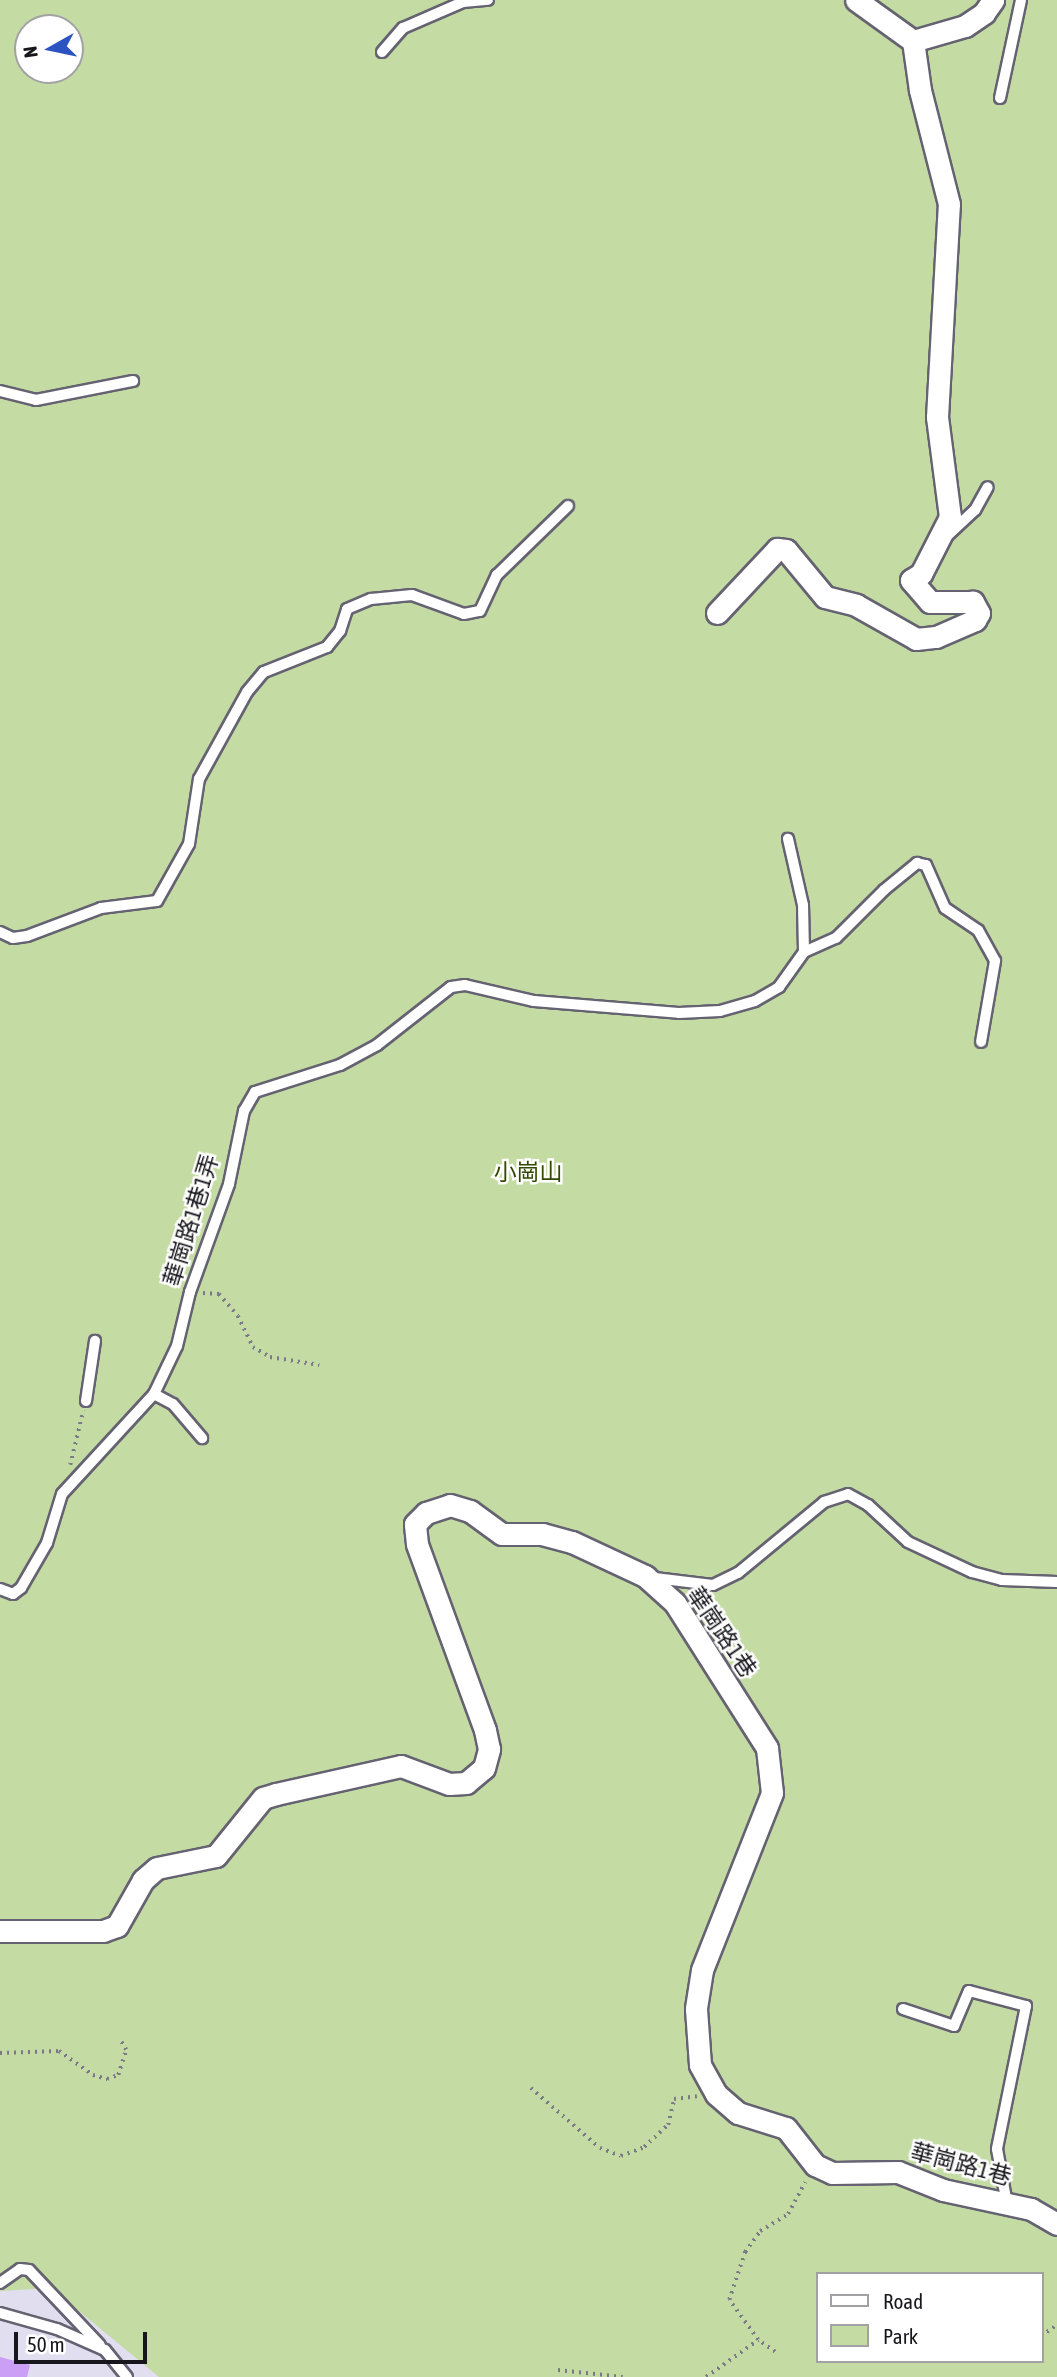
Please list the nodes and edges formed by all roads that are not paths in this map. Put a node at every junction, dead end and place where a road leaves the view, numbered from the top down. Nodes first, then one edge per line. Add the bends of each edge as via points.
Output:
1 (488, 0) edge
2 (856, 0) edge
3 (993, 0) edge
4 (1021, 0) edge
5 (913, 41) junction
6 (382, 52) dead end
7 (1000, 98) dead end
8 (133, 381) dead end
9 (0, 391) edge
10 (988, 487) dead end
11 (568, 506) dead end
12 (938, 544) junction
13 (717, 613) dead end
14 (789, 839) dead end
15 (0, 932) edge
16 (804, 952) junction
17 (981, 1042) dead end
18 (95, 1341) dead end
19 (154, 1394) junction
20 (86, 1401) road end
21 (202, 1438) dead end
22 (645, 1576) junction
23 (1057, 1581) edge
24 (0, 1590) edge
25 (0, 1931) edge
26 (903, 2009) dead end
27 (1007, 2204) junction
28 (1057, 2224) edge
29 (0, 2283) edge
30 (0, 2313) edge
31 (104, 2350) junction
32 (127, 2377) edge

1 - 6 lane via 463,2 403,28
2 - 5 street
3 - 5 street via 965,26
4 - 7 lane
5 - 12 street via 920,90 949,204 937,417 950,517
8 - 9 lane via 36,400
10 - 12 lane via 975,510
11 - 15 lane via 497,575 480,611 464,614 412,595 371,599 347,609 340,631 327,647 264,672 247,692 199,779 189,844 157,901 101,908 27,936 13,938
12 - 13 street via 920,574 911,580 930,602 973,602 979,613 975,620 936,637 916,639 856,605 824,597 786,550 777,549
14 - 16 lane via 803,905
16 - 17 lane via 836,939 884,890 917,863 926,865 946,908 978,930 995,961
16 - 19 lane, 華崗路1巷1弄 via 779,988 720,1011 679,1013 534,1001 465,985 451,987 377,1045 340,1065 255,1091 244,1111 229,1184 190,1292 177,1346
18 - 20 lane
19 - 21 lane via 173,1404
19 - 24 lane, 華崗路1巷1弄 via 62,1494 47,1543 21,1588 13,1594
22 - 23 lane via 713,1585 738,1573 824,1503 848,1494 868,1504 908,1542 972,1572 1002,1580
22 - 25 street, 華崗路1巷 via 572,1542 542,1534 502,1534 470,1511 450,1505 426,1513 415,1524 417,1544 485,1730 489,1749 484,1768 466,1783 449,1784 401,1766 263,1798 216,1856 158,1868 143,1880 117,1926 103,1931
22 - 27 street, 華崗路1巷 via 675,1603 767,1748 770,1762 772,1793 702,1970 695,2035 700,2065 716,2094 738,2113 786,2128 815,2165 832,2173 898,2172 943,2190
26 - 27 lane via 954,2026 969,1991 1026,2007 997,2149
27 - 28 street, 華崗路1巷 via 1031,2209
29 - 31 lane via 20,2269 29,2270
30 - 31 lane via 57,2329
31 - 32 lane

